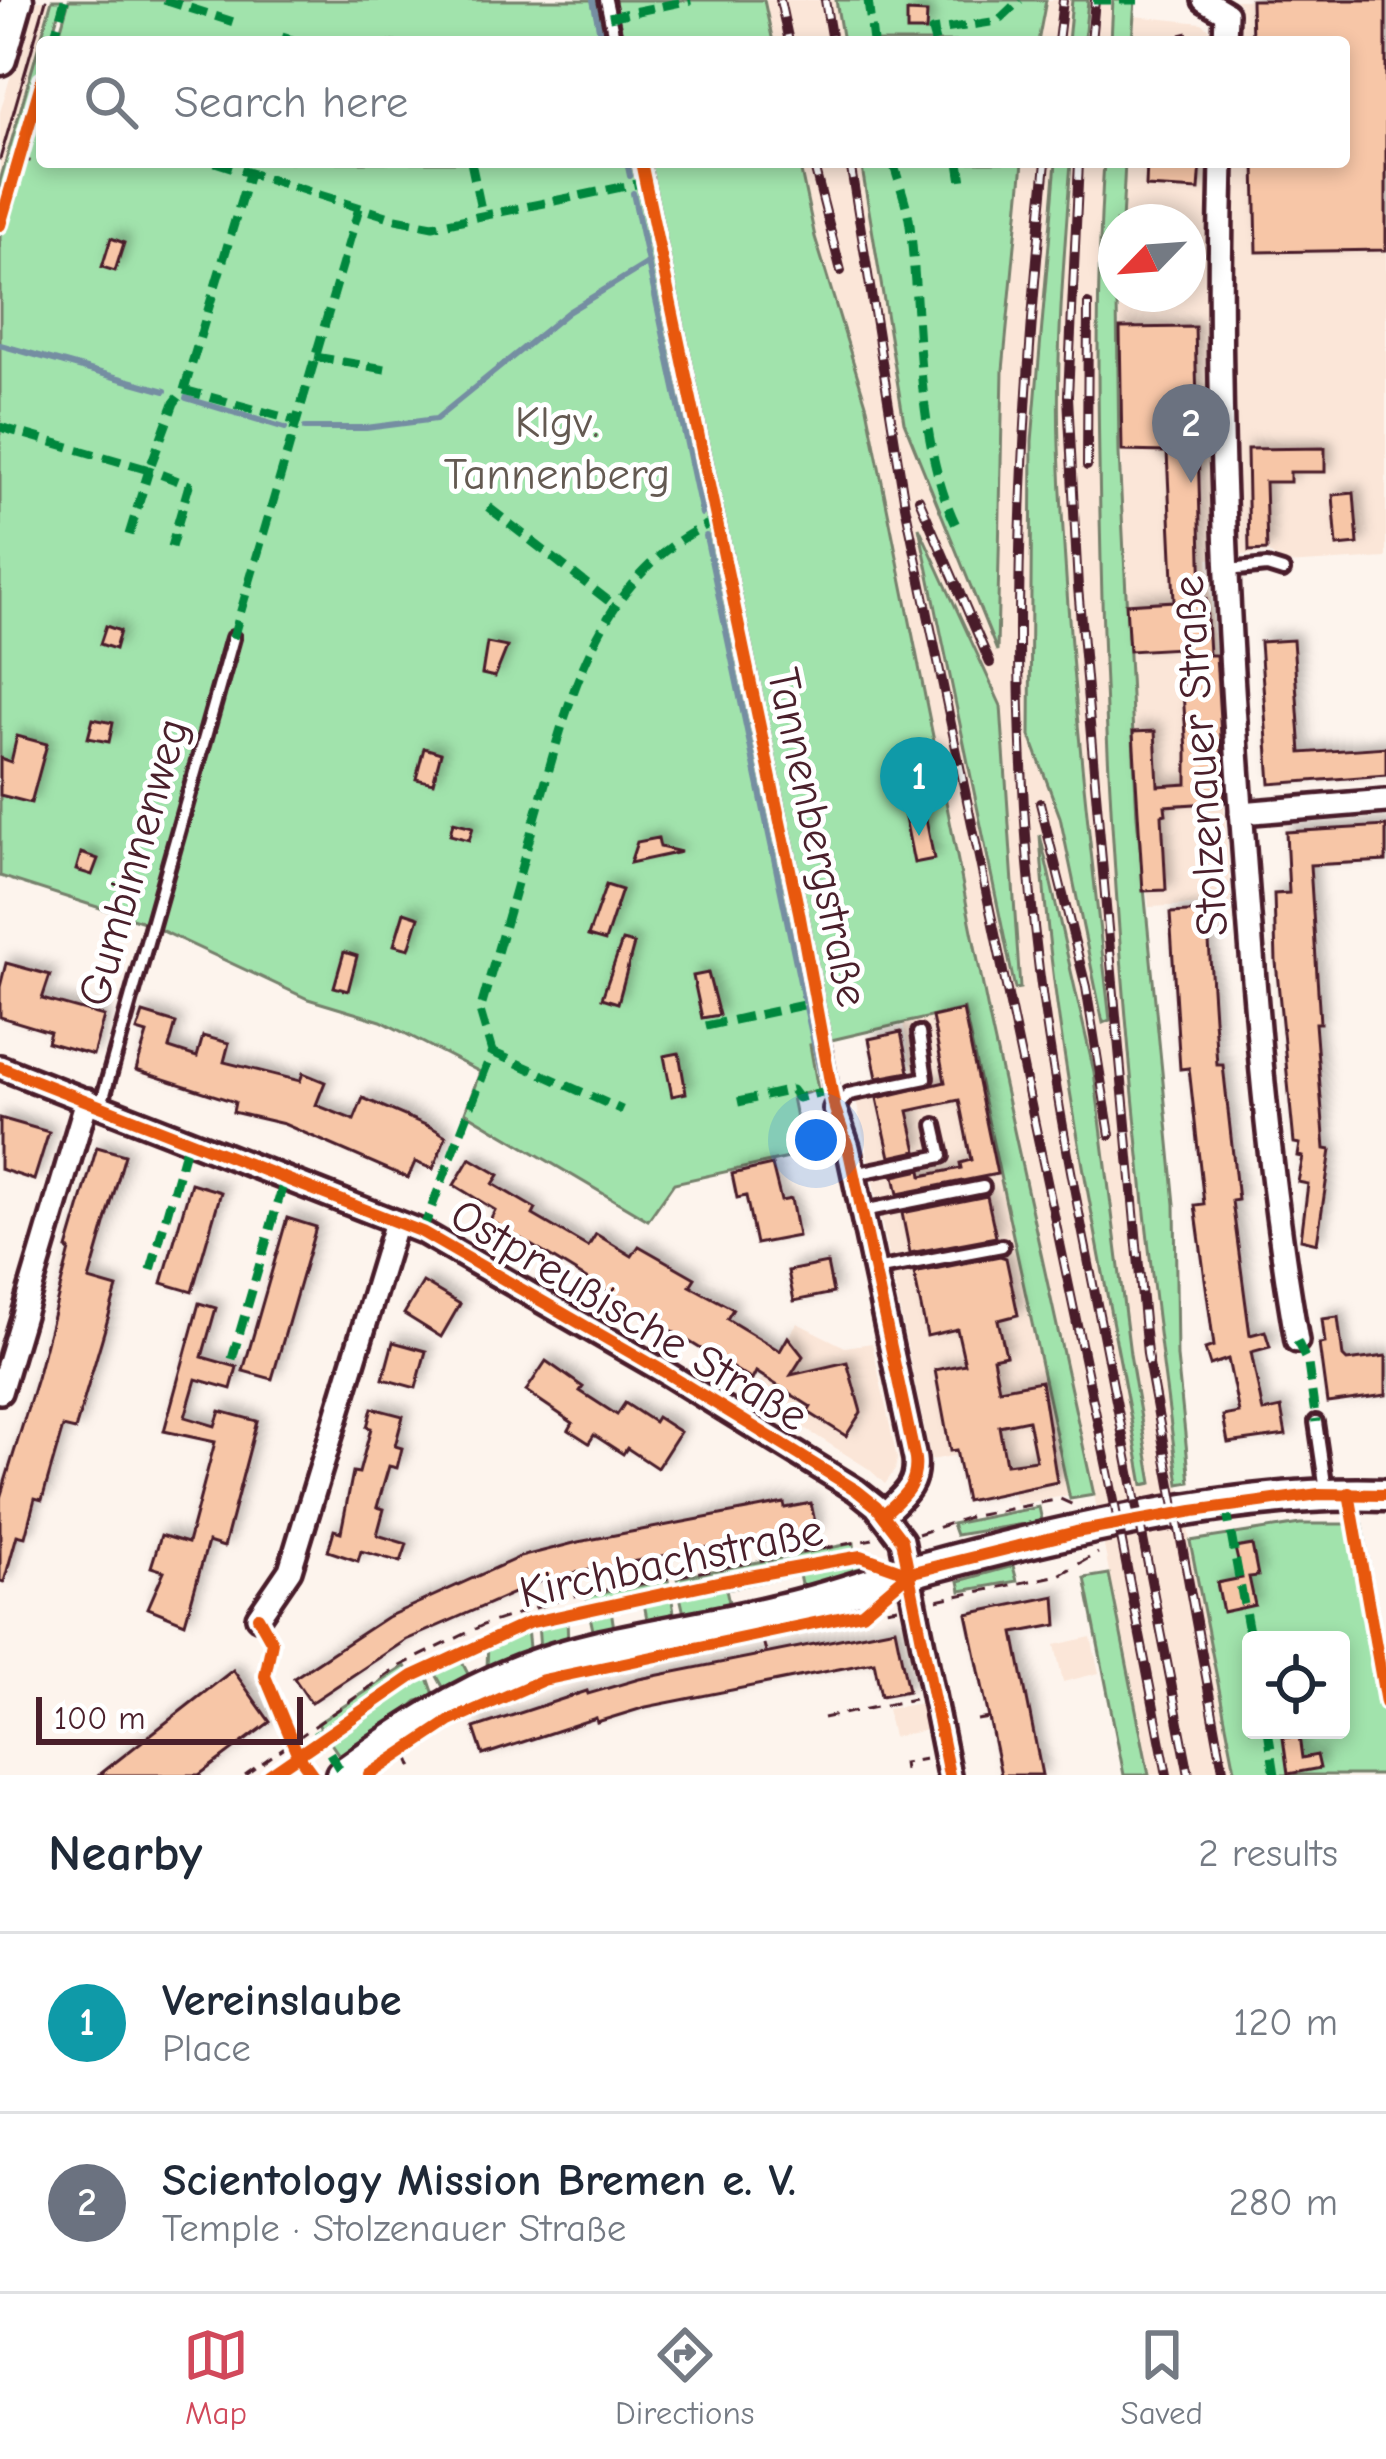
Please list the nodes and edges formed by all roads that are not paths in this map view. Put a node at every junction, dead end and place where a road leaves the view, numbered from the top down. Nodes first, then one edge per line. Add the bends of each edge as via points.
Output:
1 (17, 0) edge
2 (606, 0) edge
3 (1204, 0) edge
4 (614, 36) edge
5 (1225, 36) edge
6 (0, 59) edge
7 (642, 168) edge
8 (1222, 168) edge
9 (1225, 571) junction
10 (1283, 572) dead end
11 (232, 638) dead end
12 (1386, 801) edge
13 (1241, 813) junction
14 (919, 1033) dead end
15 (0, 1067) edge
16 (94, 1102) junction
17 (835, 1109) junction
18 (935, 1125) dead end
19 (854, 1174) junction
20 (983, 1187) dead end
21 (862, 1212) junction
22 (396, 1222) junction
23 (1002, 1246) dead end
24 (875, 1270) junction
25 (1297, 1341) dead end
26 (0, 1392) edge
27 (1316, 1422) dead end
28 (1327, 1494) junction
29 (1386, 1495) edge
30 (884, 1514) junction
31 (909, 1573) junction
32 (258, 1617) dead end
33 (947, 1765) edge
34 (342, 1775) edge

1 - 6 main road
2 - 4 lane
3 - 5 street via 1226,13
7 - 17 lane, Tannenbergstraße
8 - 9 street, Stolzenauer Straße
9 - 10 lane
9 - 13 street, Stolzenauer Straße
11 - 16 lane, Gumbinnenweg
12 - 13 street
13 - 25 street, Stolzenauer Straße via 1258,1053
14 - 17 lane via 926,1078 849,1094
15 - 16 street, Ostpreußische Straße
16 - 22 street, Ostpreußische Straße
16 - 26 street
17 - 19 street, Tannenbergstraße
18 - 19 lane via 942,1156
19 - 21 street, Tannenbergstraße
20 - 21 lane
21 - 24 street, Tannenbergstraße
22 - 30 street, Ostpreußische Straße via 663,1372
22 - 32 street via 290,1570
23 - 24 lane
24 - 30 street, Tannenbergstraße via 917,1476
27 - 28 lane
28 - 29 main road, Kirchbachstraße
28 - 31 main road, Kirchbachstraße via 1118,1525
30 - 31 street, Ostpreußische Straße via 902,1540
31 - 33 street, Ostpreußische Straße
31 - 34 main road, Kirchbachstraße via 523,1670 418,1721

